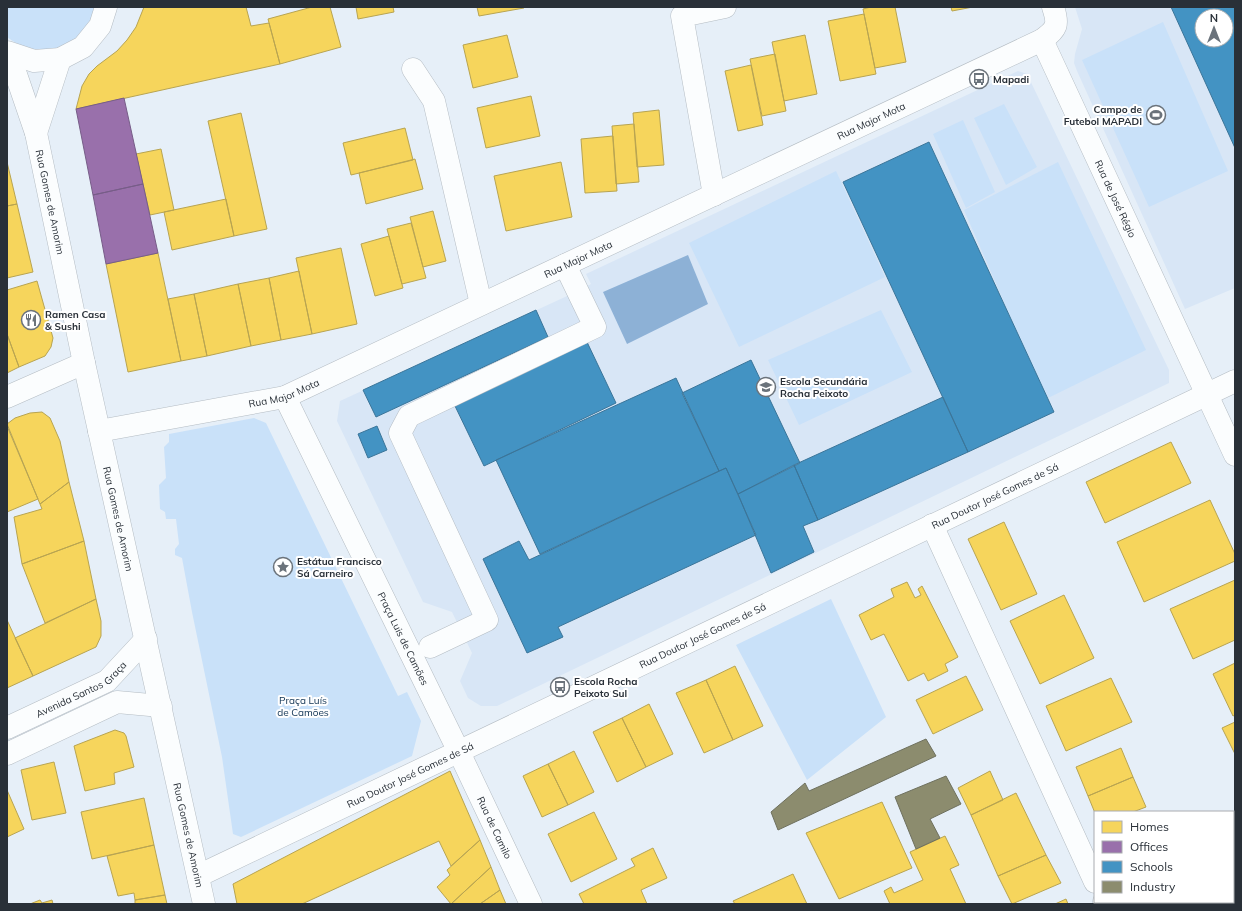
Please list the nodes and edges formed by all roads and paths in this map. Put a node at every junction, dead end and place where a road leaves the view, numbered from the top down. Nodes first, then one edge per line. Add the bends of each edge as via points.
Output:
1 (106, 7) edge
2 (725, 7) edge
3 (1054, 7) edge
4 (1042, 40) junction
5 (8, 53) edge
6 (60, 59) junction
7 (413, 69) dead end
8 (36, 133) junction
9 (714, 195) junction
10 (565, 265) junction
11 (481, 304) junction
12 (84, 363) junction
13 (1235, 381) edge
14 (1206, 394) junction
15 (285, 396) junction
16 (7, 397) edge
17 (99, 431) junction
18 (1235, 455) edge
19 (932, 525) junction
20 (146, 639) junction
21 (430, 647) dead end
22 (161, 706) junction
23 (7, 728) edge
24 (459, 752) junction
25 (7, 754) edge
26 (198, 876) junction
27 (1094, 880) edge
28 (204, 904) edge
29 (531, 904) edge

1 - 6 street via 100,26 83,47
2 - 9 street via 682,16
3 - 4 street via 1057,18 1053,32
4 - 9 street, Rua Major Mota
4 - 14 street, Rua de José Régio
5 - 6 street via 34,62
5 - 8 street, Rua Gomes de Amorim
6 - 8 street, Rua Gomes de Amorim
7 - 11 street via 434,102
8 - 12 street, Rua Gomes de Amorim
9 - 10 street, Rua Major Mota
10 - 11 street, Rua Major Mota
10 - 21 street via 595,327 409,416 400,433 487,620
11 - 15 street, Rua Major Mota
12 - 16 street
12 - 17 street, Rua Gomes de Amorim
13 - 14 street, Rua Doutor José Gomes de Sá
14 - 18 street, Rua de José Régio
14 - 19 street, Rua Doutor José Gomes de Sá
15 - 17 street, Rua Major Mota
15 - 24 street, Praça Luis de Camões
17 - 20 street, Rua Gomes de Amorim
19 - 24 street, Rua Doutor José Gomes de Sá
19 - 27 street
20 - 22 street, Rua Gomes de Amorim
20 - 23 street, Avenida Santos Graça via 107,682
22 - 25 street via 117,702
22 - 26 street, Rua Gomes de Amorim
24 - 26 street, Rua Doutor José Gomes de Sá
24 - 29 street, Rua de Camilo
26 - 28 street, Rua Gomes de Amorim

